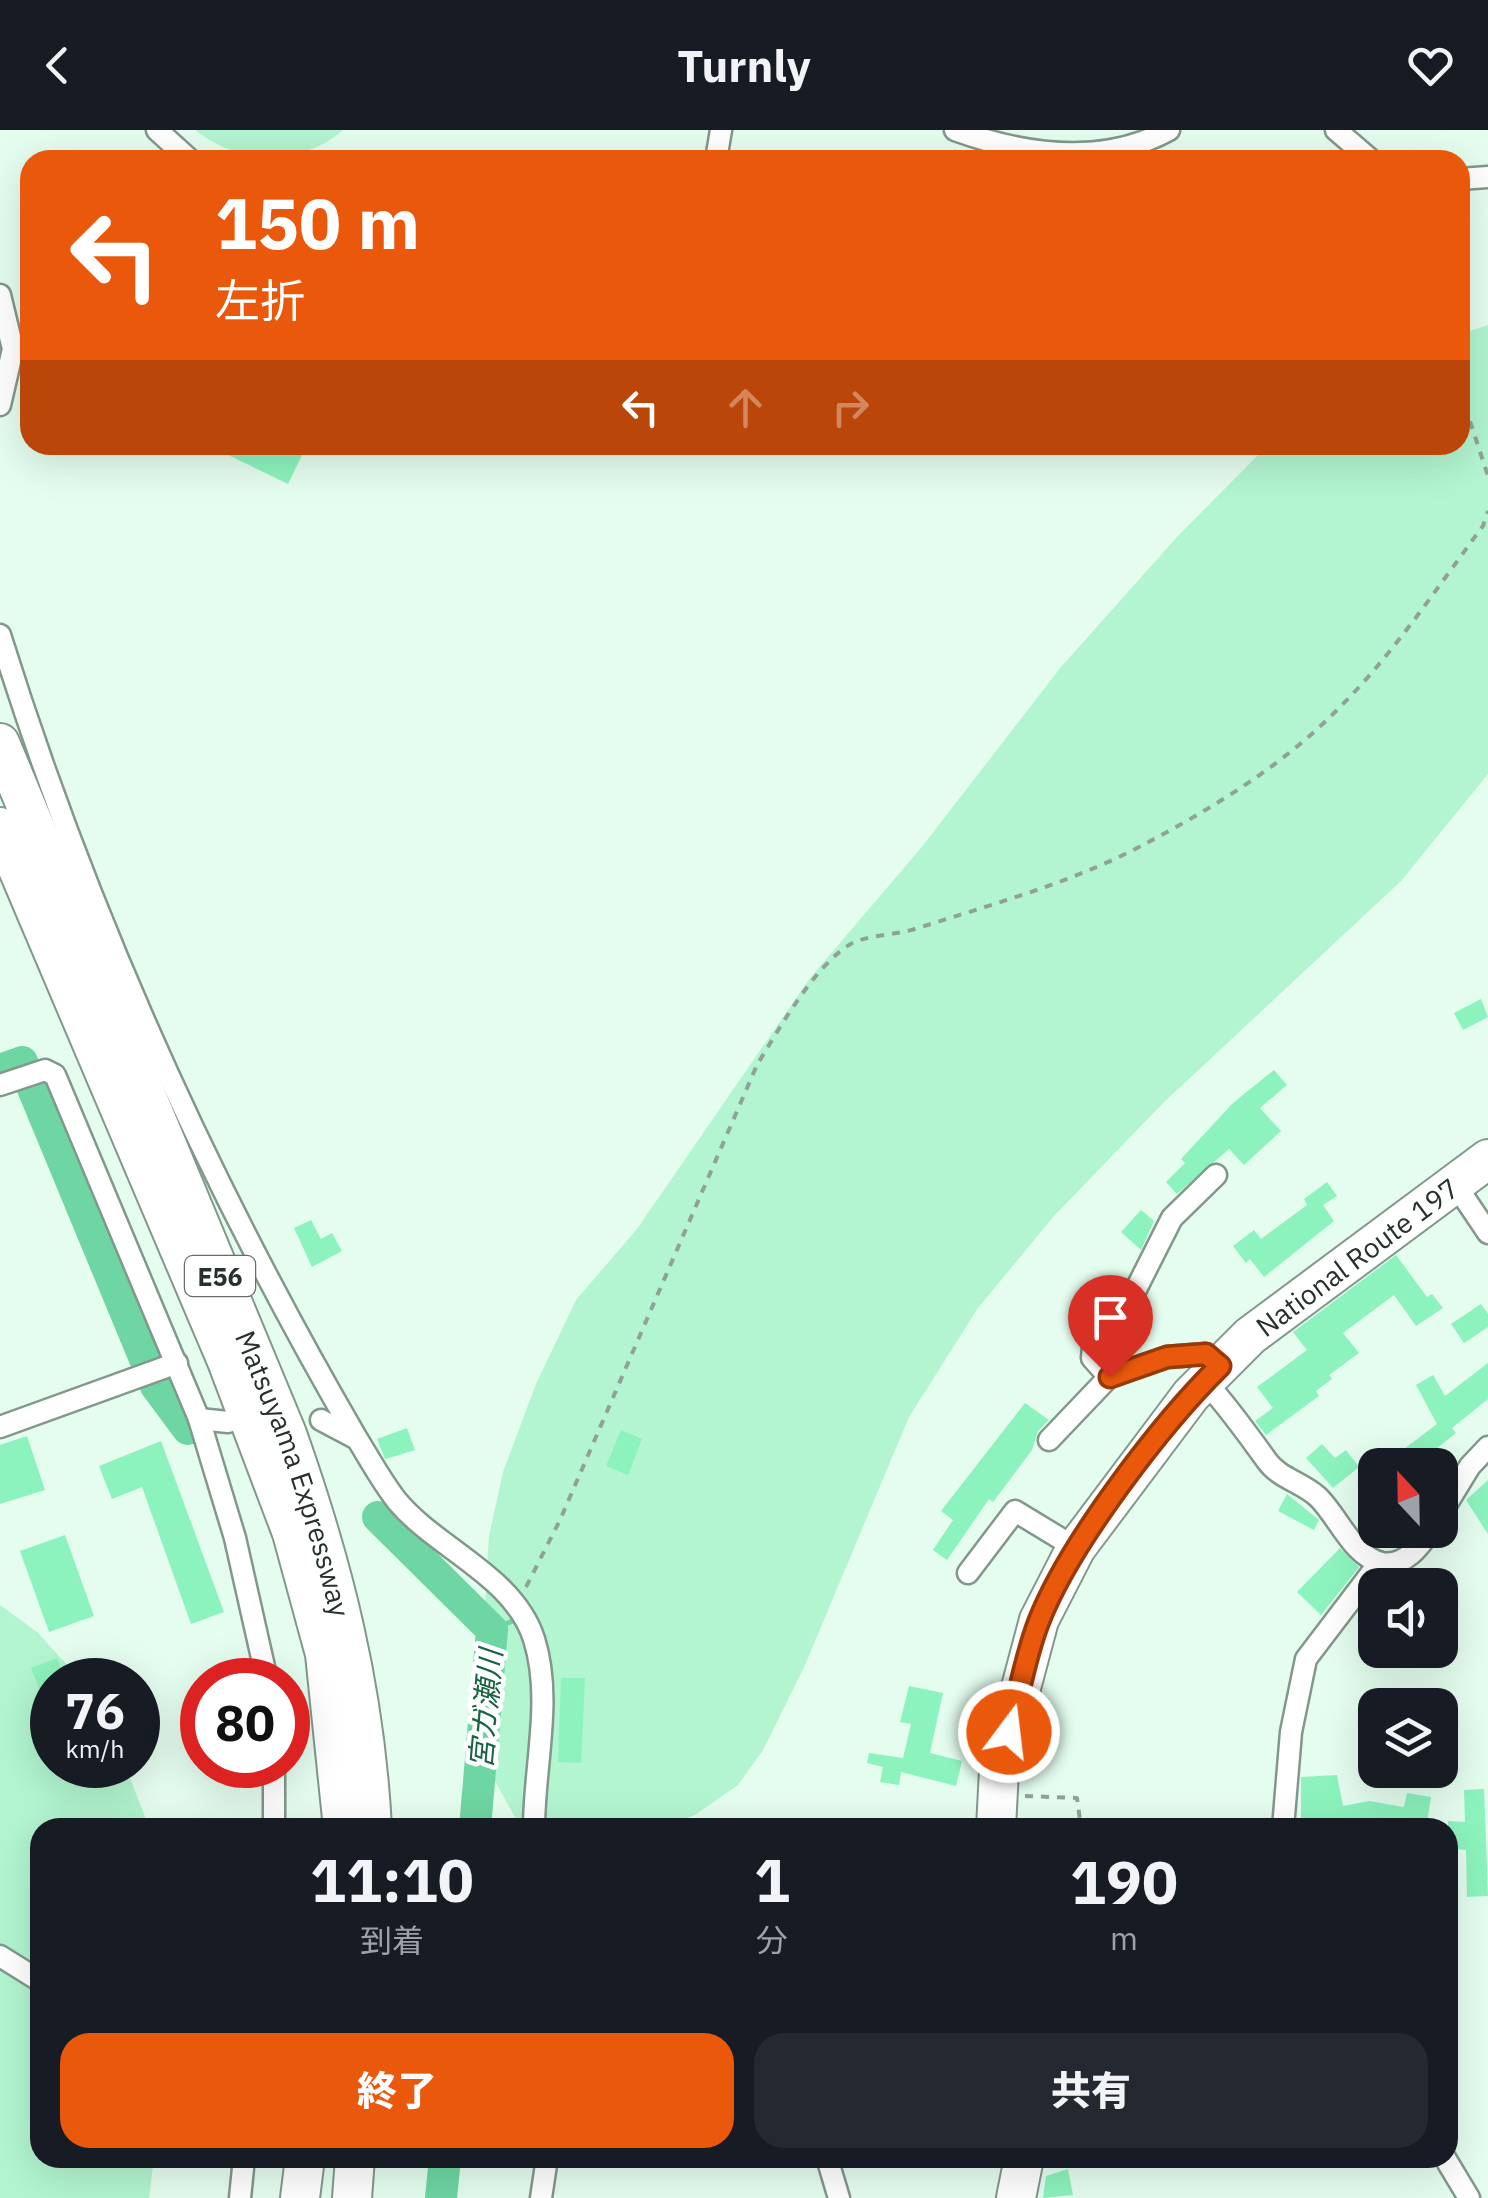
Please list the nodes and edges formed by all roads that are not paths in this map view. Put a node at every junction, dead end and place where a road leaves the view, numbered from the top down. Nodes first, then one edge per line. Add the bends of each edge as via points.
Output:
1 (158, 130) edge
2 (954, 130) edge
3 (1169, 130) edge
4 (1336, 130) edge
5 (179, 150) edge
6 (1028, 150) edge
7 (1111, 150) edge
8 (1359, 150) edge
9 (0, 295) edge
10 (0, 406) edge
11 (0, 635) edge
12 (0, 744) edge
13 (0, 826) edge
14 (0, 1085) edge
15 (1488, 1159) edge
16 (1216, 1175) dead end
17 (1455, 1184) junction
18 (1488, 1234) edge
19 (177, 1363) junction
20 (1213, 1373) junction
21 (1110, 1377) junction
22 (199, 1419) junction
23 (321, 1420) dead end
24 (228, 1422) dead end
25 (0, 1427) edge
26 (357, 1439) junction
27 (1048, 1440) dead end
28 (1488, 1446) edge
29 (1458, 1486) edge
30 (1076, 1548) junction
31 (1418, 1548) edge
32 (1378, 1563) junction
33 (968, 1572) dead end
34 (262, 1658) edge
35 (339, 1767) junction
36 (274, 1788) edge
37 (996, 1814) edge
38 (274, 1818) edge
39 (335, 1818) edge
40 (342, 1818) edge
41 (372, 1818) edge
42 (535, 1818) edge
43 (1284, 1818) edge
44 (0, 1956) edge
45 (30, 1975) edge
46 (243, 2168) edge
47 (304, 2168) edge
48 (326, 2168) edge
49 (354, 2168) edge
50 (372, 2168) edge
51 (546, 2168) edge
52 (831, 2168) edge
53 (1022, 2168) edge
54 (1452, 2168) edge
55 (240, 2198) edge
56 (300, 2198) edge
57 (324, 2198) edge
58 (352, 2198) edge
59 (372, 2198) edge
60 (541, 2198) edge
61 (839, 2198) edge
62 (1016, 2198) edge
63 (1468, 2198) edge

1 - 5 street
2 - 6 street
3 - 7 street
4 - 8 street
9 - 10 street via 13,349
11 - 26 street via 39,761 212,1174
12 - 41 highway, Matsuyama Expressway / E56 via 319,1524 352,1649
13 - 35 highway, Matsuyama Expressway / E56 via 260,1445 311,1595
14 - 19 street via 45,1070 55,1075
15 - 17 highway, National Route 197
16 - 21 street via 1172,1218 1128,1307 1093,1348 1092,1358
17 - 18 street
17 - 20 highway, National Route 197 via 1250,1336
19 - 22 street
19 - 25 street
20 - 21 street via 1206,1354 1167,1357
20 - 30 highway, National Route 197
20 - 32 street via 1276,1470 1316,1495
21 - 27 street
22 - 24 street
22 - 34 street
23 - 26 street
26 - 42 street via 398,1502 517,1605 534,1637 542,1674
28 - 29 street
30 - 33 street via 1015,1511
30 - 37 highway, National Route 197 via 1039,1620 999,1770
31 - 32 street via 1395,1563
32 - 43 street via 1306,1659
35 - 39 highway
35 - 40 highway, Matsuyama Expressway / E56
36 - 38 street
44 - 45 street
46 - 55 street
47 - 56 highway
48 - 57 highway
49 - 58 highway
50 - 59 highway
51 - 60 street
52 - 61 street
53 - 62 highway
54 - 63 street

